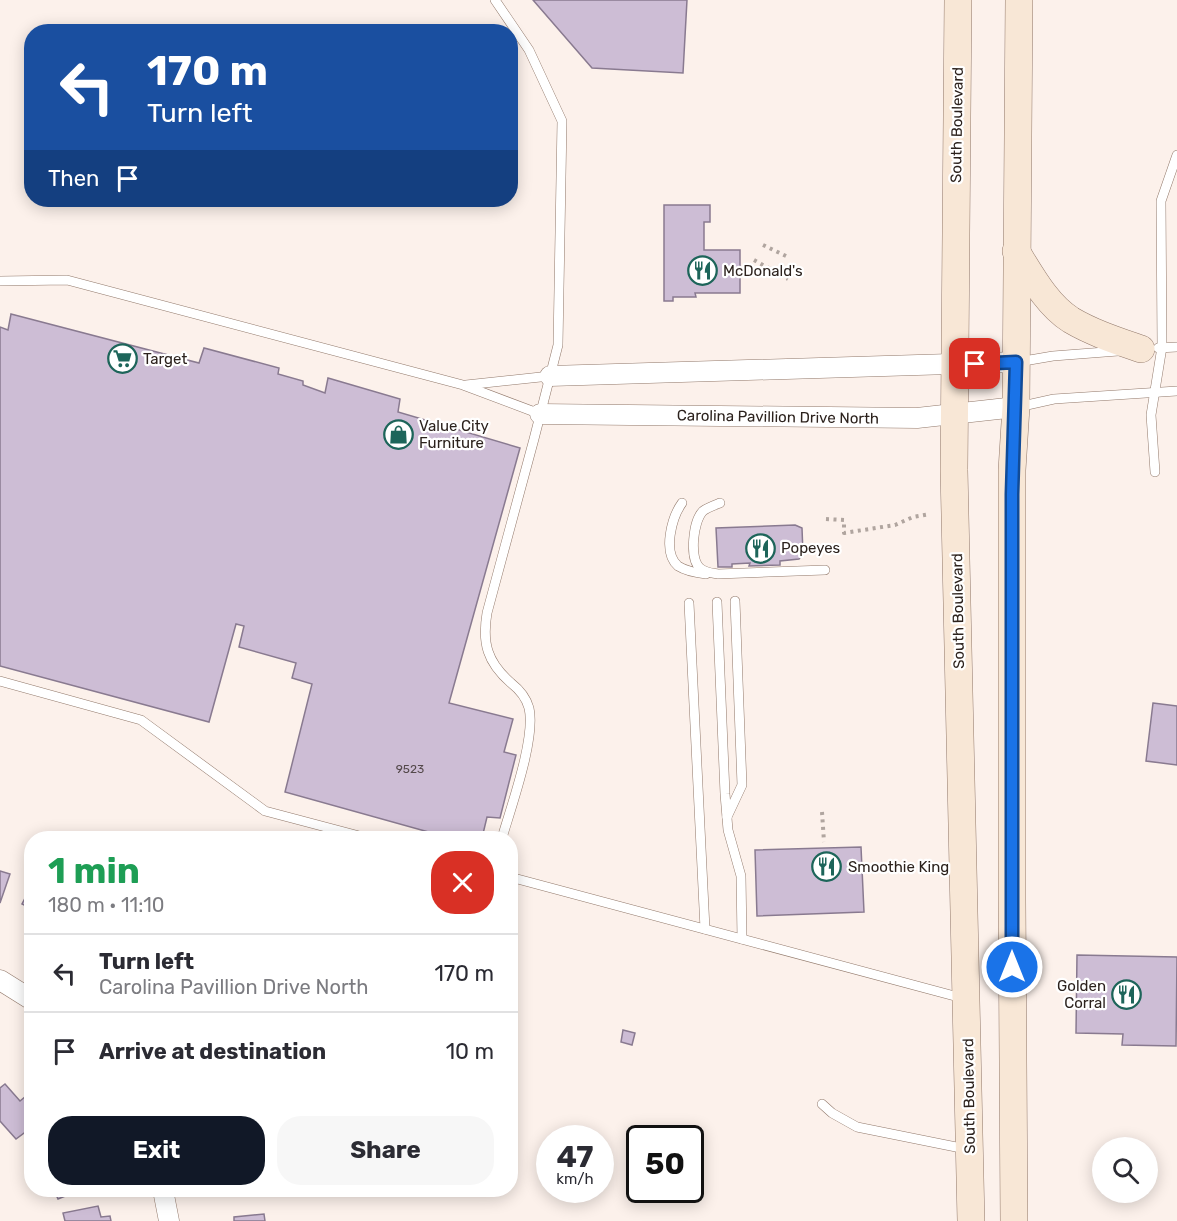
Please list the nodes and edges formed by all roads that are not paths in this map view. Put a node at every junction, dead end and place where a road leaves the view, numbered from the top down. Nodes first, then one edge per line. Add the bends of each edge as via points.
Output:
1 (495, 0) edge
2 (958, 0) edge
3 (1019, 0) edge
4 (511, 24) edge
5 (518, 34) edge
6 (1177, 155) edge
7 (1016, 251) junction
8 (0, 281) edge
9 (1177, 347) edge
10 (1151, 348) junction
11 (1016, 362) junction
12 (954, 365) junction
13 (550, 376) junction
14 (463, 385) junction
15 (1177, 392) edge
16 (1155, 393) junction
17 (1016, 407) junction
18 (540, 414) junction
19 (954, 414) junction
20 (1155, 472) dead end
21 (682, 503) dead end
22 (720, 503) dead end
23 (825, 570) dead end
24 (718, 573) junction
25 (735, 601) dead end
26 (717, 602) dead end
27 (689, 603) dead end
28 (0, 681) edge
29 (726, 817) junction
30 (341, 831) edge
31 (504, 831) edge
32 (518, 879) edge
33 (705, 929) junction
34 (742, 939) junction
35 (0, 980) edge
36 (24, 995) edge
37 (967, 1000) junction
38 (822, 1104) dead end
39 (970, 1150) junction
40 (164, 1197) edge
41 (169, 1221) edge
42 (971, 1221) edge
43 (1014, 1221) edge

1 - 4 lane
2 - 12 main road, South Boulevard
3 - 7 main road
5 - 13 lane via 562,121 558,345
6 - 10 lane via 1161,201
7 - 10 main road via 1039,287 1071,320 1110,338
7 - 11 main road
8 - 14 lane via 67,280
9 - 10 lane
10 - 11 lane
10 - 16 lane
11 - 12 street
11 - 17 main road
12 - 13 street
12 - 19 main road, South Boulevard
13 - 14 lane
13 - 18 lane
14 - 18 lane
15 - 16 lane
16 - 17 lane via 1054,399
16 - 20 lane via 1151,415
17 - 19 street, Carolina Pavillion Drive North
17 - 43 main road via 1012,494
18 - 19 street, Carolina Pavillion Drive North via 916,418
18 - 31 lane via 483,634 497,670 521,691 529,707 531,730
19 - 37 main road, South Boulevard
21 - 24 lane via 670,528 671,554 677,565 690,571
22 - 24 lane via 704,511 694,531 696,563 708,573
23 - 24 lane
25 - 29 lane via 742,785
26 - 29 lane
27 - 33 lane
28 - 30 lane via 141,720 265,811
29 - 34 lane via 741,876
32 - 33 lane
33 - 34 lane
34 - 37 lane
35 - 36 street
37 - 39 main road, South Boulevard
38 - 39 lane via 857,1127
39 - 42 main road, South Boulevard
40 - 41 street

